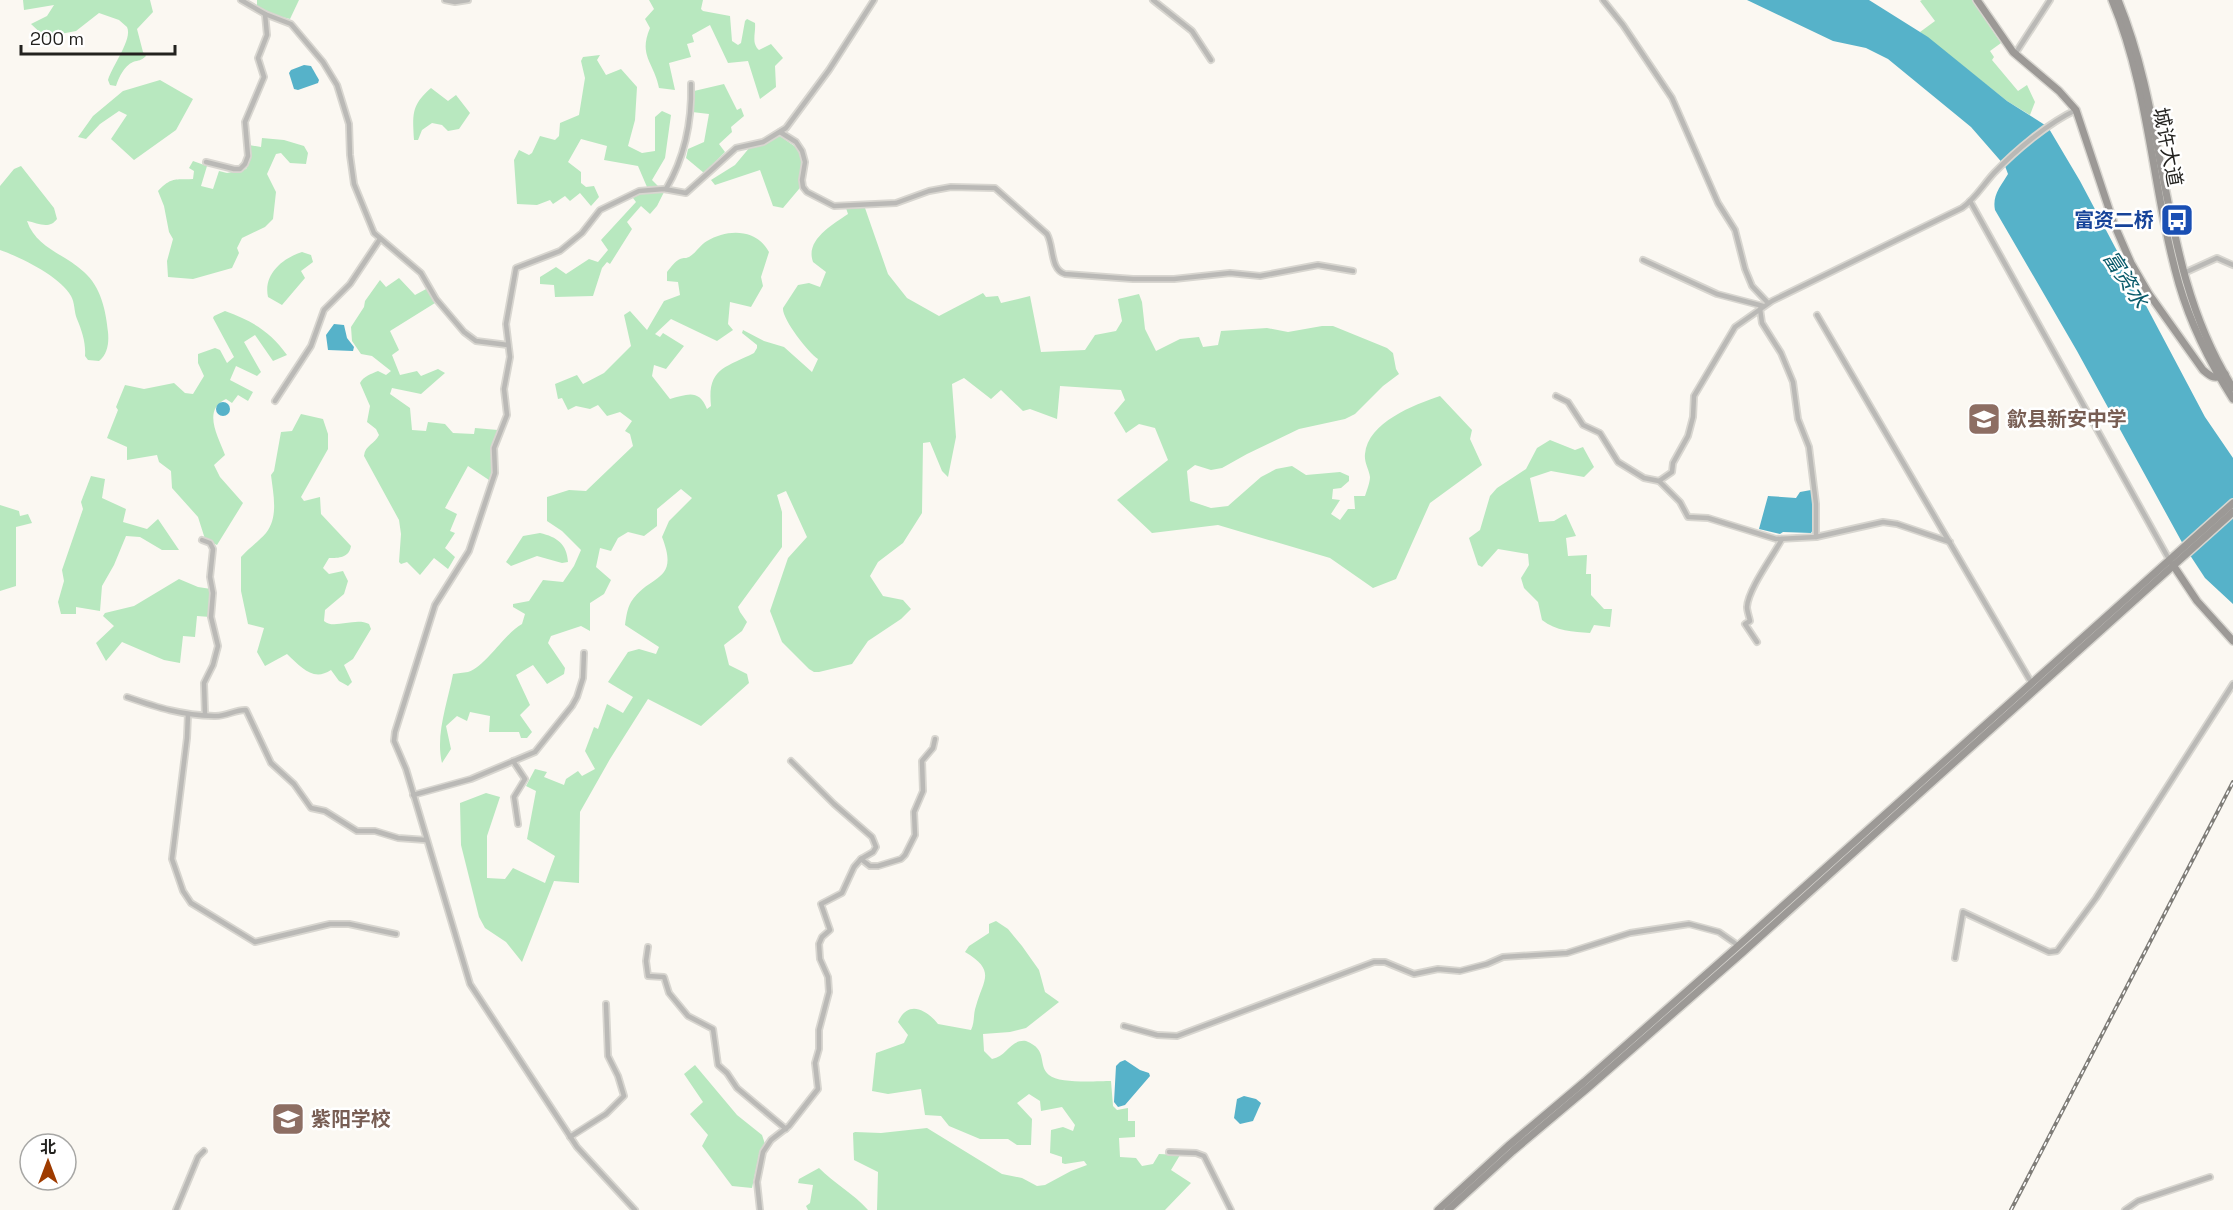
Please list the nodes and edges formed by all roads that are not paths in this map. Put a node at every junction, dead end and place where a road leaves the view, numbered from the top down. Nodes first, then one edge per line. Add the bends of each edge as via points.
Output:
1 (241, 0) edge
2 (445, 0) edge
3 (468, 0) edge
4 (874, 0) edge
5 (1153, 0) edge
6 (1604, 0) edge
7 (1977, 0) edge
8 (2050, 0) edge
9 (2112, 0) edge
10 (2118, 0) edge
11 (265, 14) junction
12 (2014, 54) junction
13 (1212, 60) dead end
14 (691, 84) dead end
15 (2076, 110) junction
16 (780, 132) junction
17 (206, 162) dead end
18 (666, 189) junction
19 (1970, 201) junction
20 (380, 239) junction
21 (1643, 260) dead end
22 (2233, 265) edge
23 (1353, 271) dead end
24 (2183, 273) junction
25 (1764, 306) junction
26 (1817, 315) dead end
27 (508, 345) junction
28 (2222, 376) junction
29 (2233, 388) edge
30 (1556, 396) dead end
31 (2233, 399) edge
32 (275, 401) dead end
33 (1659, 482) junction
34 (2233, 503) edge
35 (2233, 512) edge
36 (1816, 537) junction
37 (1782, 539) junction
38 (202, 540) dead end
39 (1950, 542) junction
40 (2182, 553) junction
41 (2171, 562) junction
42 (2233, 640) edge
43 (1757, 642) dead end
44 (584, 653) dead end
45 (2031, 682) junction
46 (2233, 684) edge
47 (127, 697) dead end
48 (188, 714) junction
49 (205, 715) junction
50 (935, 740) dead end
51 (513, 761) junction
52 (791, 761) dead end
53 (413, 795) junction
54 (518, 824) dead end
55 (426, 840) junction
56 (861, 859) junction
57 (396, 934) dead end
58 (1739, 946) junction
59 (648, 947) dead end
60 (1955, 958) dead end
61 (606, 1004) dead end
62 (1124, 1026) dead end
63 (786, 1129) junction
64 (570, 1137) junction
65 (204, 1151) dead end
66 (1168, 1152) dead end
67 (2210, 1177) dead end
68 (176, 1210) edge
69 (635, 1210) edge
70 (760, 1210) edge
71 (1231, 1210) edge
72 (1438, 1210) edge
73 (1448, 1210) edge
74 (2125, 1210) edge

1 - 11 street
2 - 3 street
4 - 16 street via 829,70
5 - 13 street via 1192,32
6 - 25 street via 1672,98 1718,203 1735,230 1745,269
7 - 12 main road
8 - 12 street
9 - 28 main road, 城许大道 via 2141,96 2179,282 2193,324
10 - 24 main road, 城许大道 via 2147,94
11 - 17 street via 267,35 258,58 264,77 245,122 245,164 234,169
11 - 20 street via 291,24 337,85 349,124 354,184 372,230
12 - 15 main road
14 - 18 street via 685,146
15 - 19 street via 2049,126 2001,165
15 - 28 main road via 2131,263 2203,370 2212,377
16 - 18 street via 763,142 736,147 686,193
16 - 23 street via 802,151 803,187 834,206 896,203 951,187 995,188 1044,231 1060,273 1174,279 1230,273 1275,275 1318,265
18 - 27 street via 639,191 602,209 560,252 516,268 506,320
19 - 25 street
19 - 41 street
20 - 27 street via 421,273 436,299 464,332 476,341
20 - 32 street via 350,284 324,310 311,346
21 - 25 street via 1717,294
22 - 24 street via 2217,258
24 - 28 main road, 城许大道
25 - 33 street via 1735,327 1702,381 1694,396 1688,436 1672,472
25 - 36 street via 1762,323 1782,352 1809,447
26 - 39 street
27 - 53 street via 510,357 504,389 507,415 494,448 495,473 469,551 436,601 395,732 394,741
28 - 29 main road, 城许大道
28 - 31 main road, 城许大道
30 - 33 street via 1568,402 1583,425 1600,433 1618,462
33 - 37 street via 1680,502 1688,517 1708,518
34 - 40 main road
35 - 40 main road
36 - 37 street
36 - 39 street via 1883,522
37 - 43 street via 1748,601 1750,621 1745,624
38 - 49 street via 213,549 211,617 218,646 204,683
39 - 45 street
40 - 41 main road
41 - 42 main road via 2205,611
41 - 45 main road
41 - 73 main road via 1742,953
44 - 51 street via 582,684 572,706 536,751
45 - 58 main road
46 - 60 street via 2096,898 2057,951 2049,952 1963,912
47 - 48 street
48 - 49 street
48 - 57 street via 171,855 191,903 255,942 330,924
49 - 55 street via 248,711 271,763 294,784 311,808 327,812 357,831
50 - 56 street via 922,761 923,791 914,812 915,835 905,855 878,866 870,866
51 - 53 street via 471,779
51 - 54 street via 525,779 514,797
52 - 56 street via 874,840 873,852
53 - 55 street
55 - 64 street via 467,978
56 - 63 street via 842,893 821,904 830,930 819,944 820,959 830,992 819,1030 815,1063 818,1089
58 - 62 street via 1719,932 1689,924 1630,933 1567,953 1503,957 1460,971 1438,969 1414,974 1385,962 1374,962 1177,1036
58 - 72 main road
59 - 63 street via 648,976 664,977 669,993 688,1016 713,1029 718,1065 737,1088
61 - 64 street via 608,1056 624,1096 606,1114
63 - 70 street via 763,1152 757,1182
64 - 69 street
65 - 68 street
66 - 71 street via 1196,1152 1205,1158
67 - 74 street via 2138,1201

